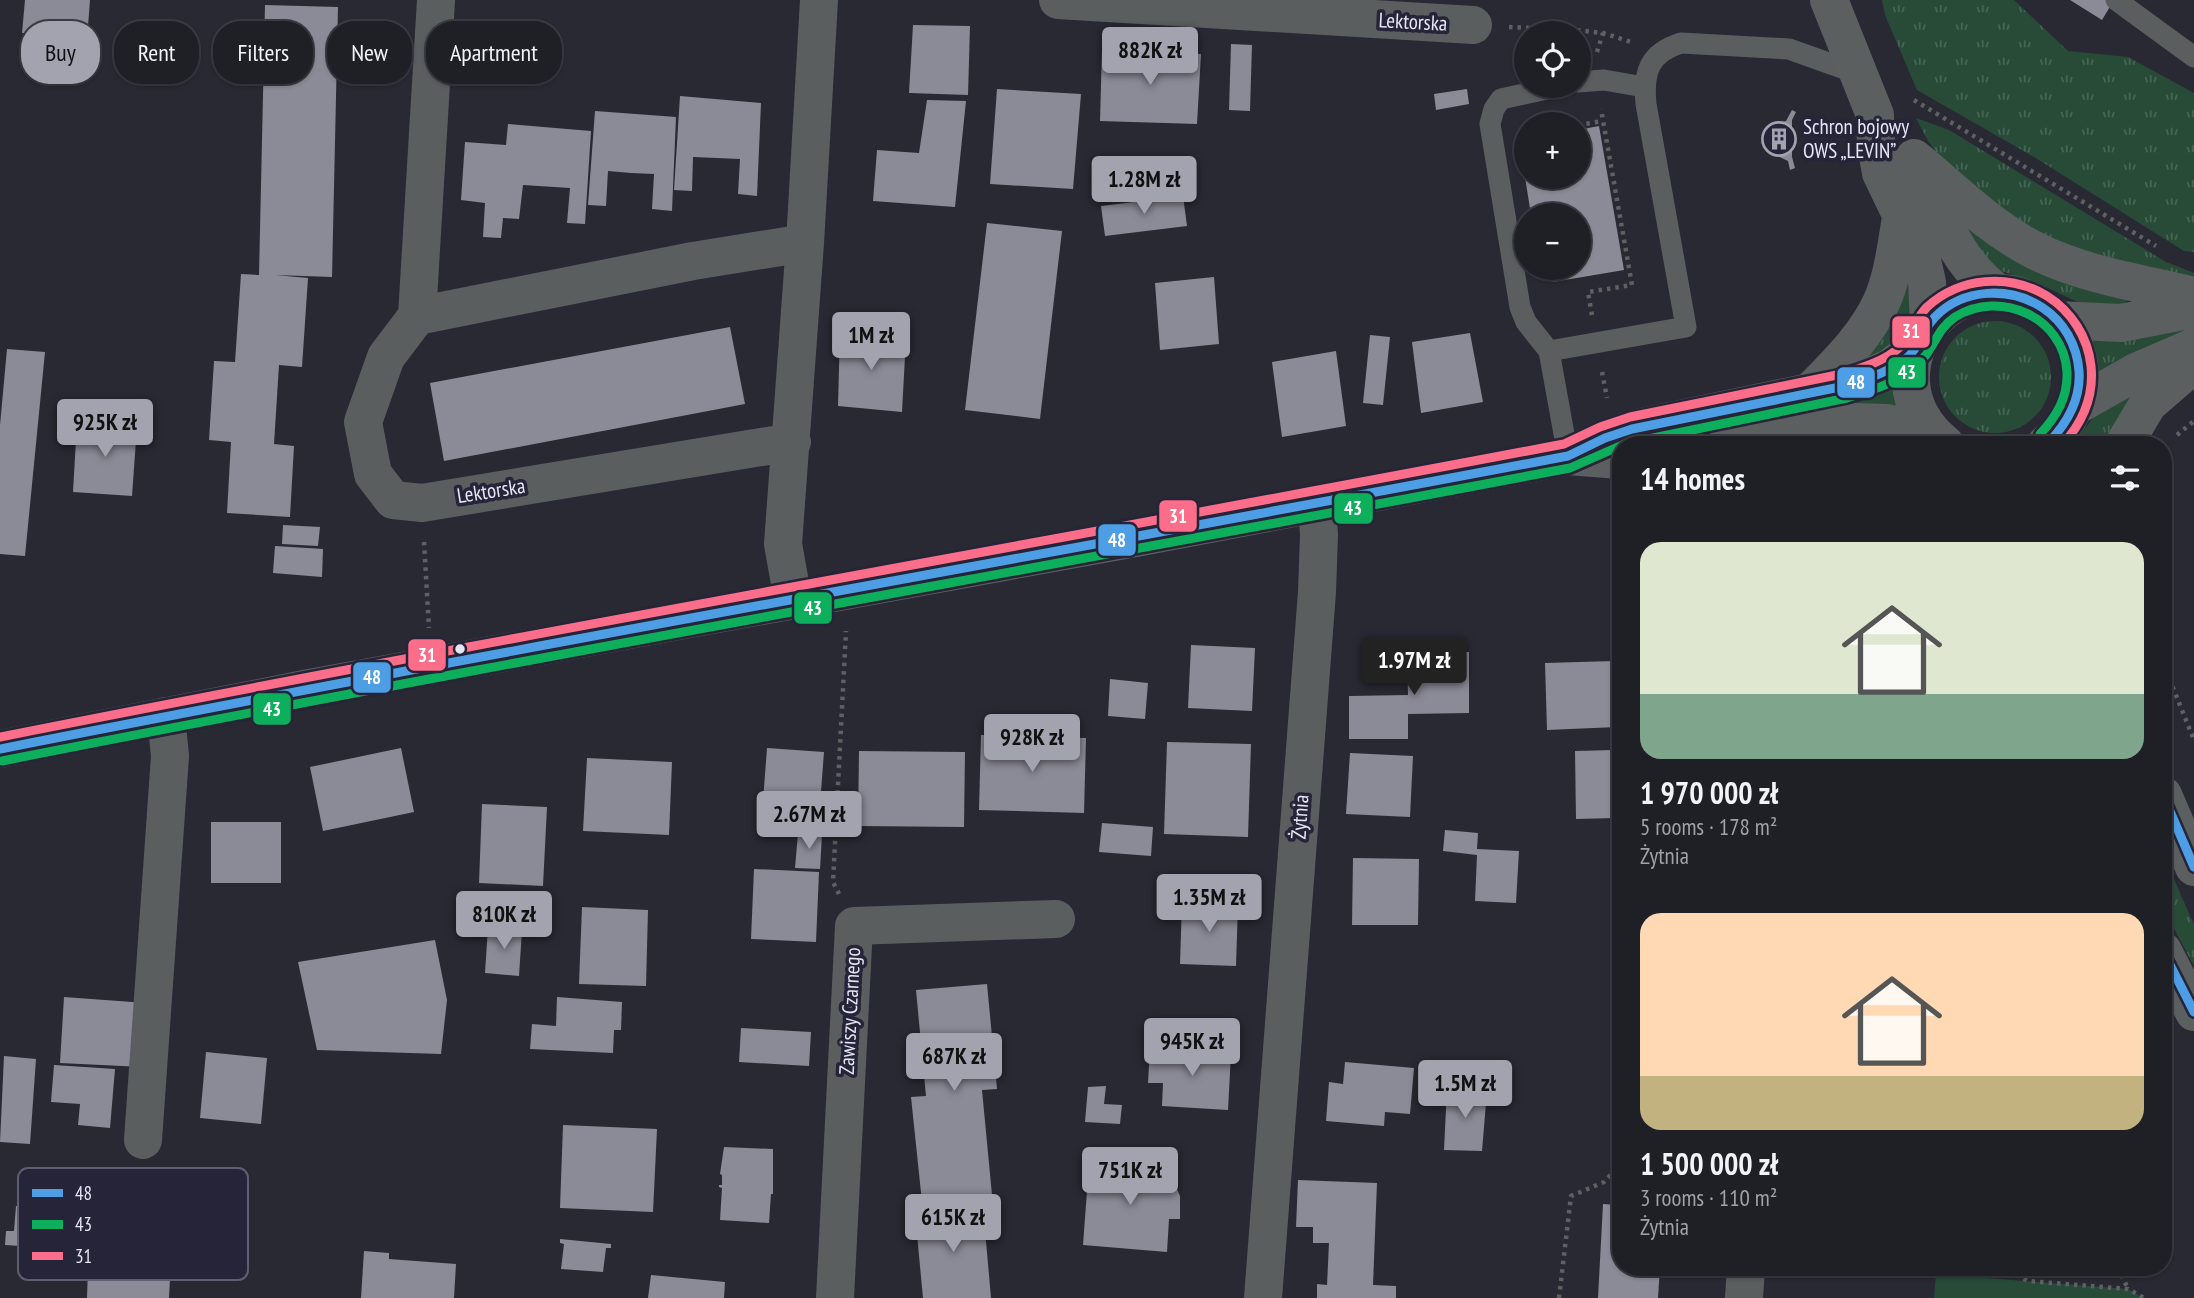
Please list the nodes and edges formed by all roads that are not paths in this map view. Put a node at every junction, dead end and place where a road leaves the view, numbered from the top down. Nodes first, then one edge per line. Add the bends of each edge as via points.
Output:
1 (436, 0) edge
2 (819, 0) edge
3 (1058, 0) edge
4 (1829, 0) edge
5 (2116, 0) edge
6 (1114, 2) edge
7 (1474, 25) dead end
8 (2194, 57) edge
9 (1859, 74) junction
10 (1591, 81) edge
11 (1644, 87) junction
12 (1514, 96) edge
13 (1875, 115) junction
14 (1914, 158) junction
15 (1901, 218) junction
16 (805, 243) junction
17 (1997, 292) junction
18 (2194, 296) edge
19 (2194, 309) edge
20 (417, 316) junction
21 (2057, 320) junction
22 (1923, 336) junction
23 (2194, 347) edge
24 (1549, 351) junction
25 (2194, 364) edge
26 (1809, 393) junction
27 (2074, 407) junction
28 (1773, 436) edge
29 (1931, 436) edge
30 (1936, 436) edge
31 (2055, 436) edge
32 (2129, 436) edge
33 (792, 442) junction
34 (1568, 456) junction
35 (1612, 459) edge
36 (1317, 503) junction
37 (793, 600) junction
38 (166, 716) junction
39 (0, 749) edge
40 (2172, 816) edge
41 (2194, 867) edge
42 (1056, 919) dead end
43 (2172, 969) edge
44 (2194, 1012) edge
45 (143, 1140) dead end
46 (1745, 1276) edge
47 (835, 1298) edge
48 (1263, 1298) edge
49 (1744, 1298) edge

1 - 20 street
2 - 16 street
3 - 6 street, Lektorska
4 - 9 main road
5 - 8 lane
6 - 7 street, Lektorska
9 - 11 lane via 1789,49 1681,43 1653,60
9 - 13 main road
10 - 11 lane
11 - 24 lane via 1686,327
12 - 24 lane via 1501,99 1494,109 1492,141 1520,307 1530,329
13 - 14 main road via 1901,137
13 - 15 main road via 1881,173
14 - 17 main road via 1952,242
14 - 18 main road via 2032,249 2099,274
15 - 22 main road via 1925,269
15 - 26 main road via 1880,304 1850,350
16 - 20 street
16 - 33 street
17 - 21 main road via 2030,300
17 - 22 main road via 1957,302 1943,311
19 - 21 main road via 2121,323
20 - 33 street, Lektorska via 386,357 363,422 373,474 393,500 422,503
21 - 27 main road via 2078,358
22 - 26 main road via 1891,367 1868,379
22 - 30 main road via 1911,370 1911,387 1920,416
23 - 27 main road via 2136,372
24 - 34 lane
25 - 32 main road via 2148,404
26 - 34 main road via 1632,429
27 - 31 main road
28 - 29 main road via 1854,422 1886,423
33 - 37 street via 783,544
34 - 35 main road
34 - 36 main road
36 - 37 main road
36 - 48 street, Żytnia via 1317,592
37 - 38 main road
38 - 39 main road
38 - 45 street via 170,756
40 - 41 main road
42 - 47 street, Zawiszy Czarnego via 854,926
43 - 44 main road
46 - 49 street

